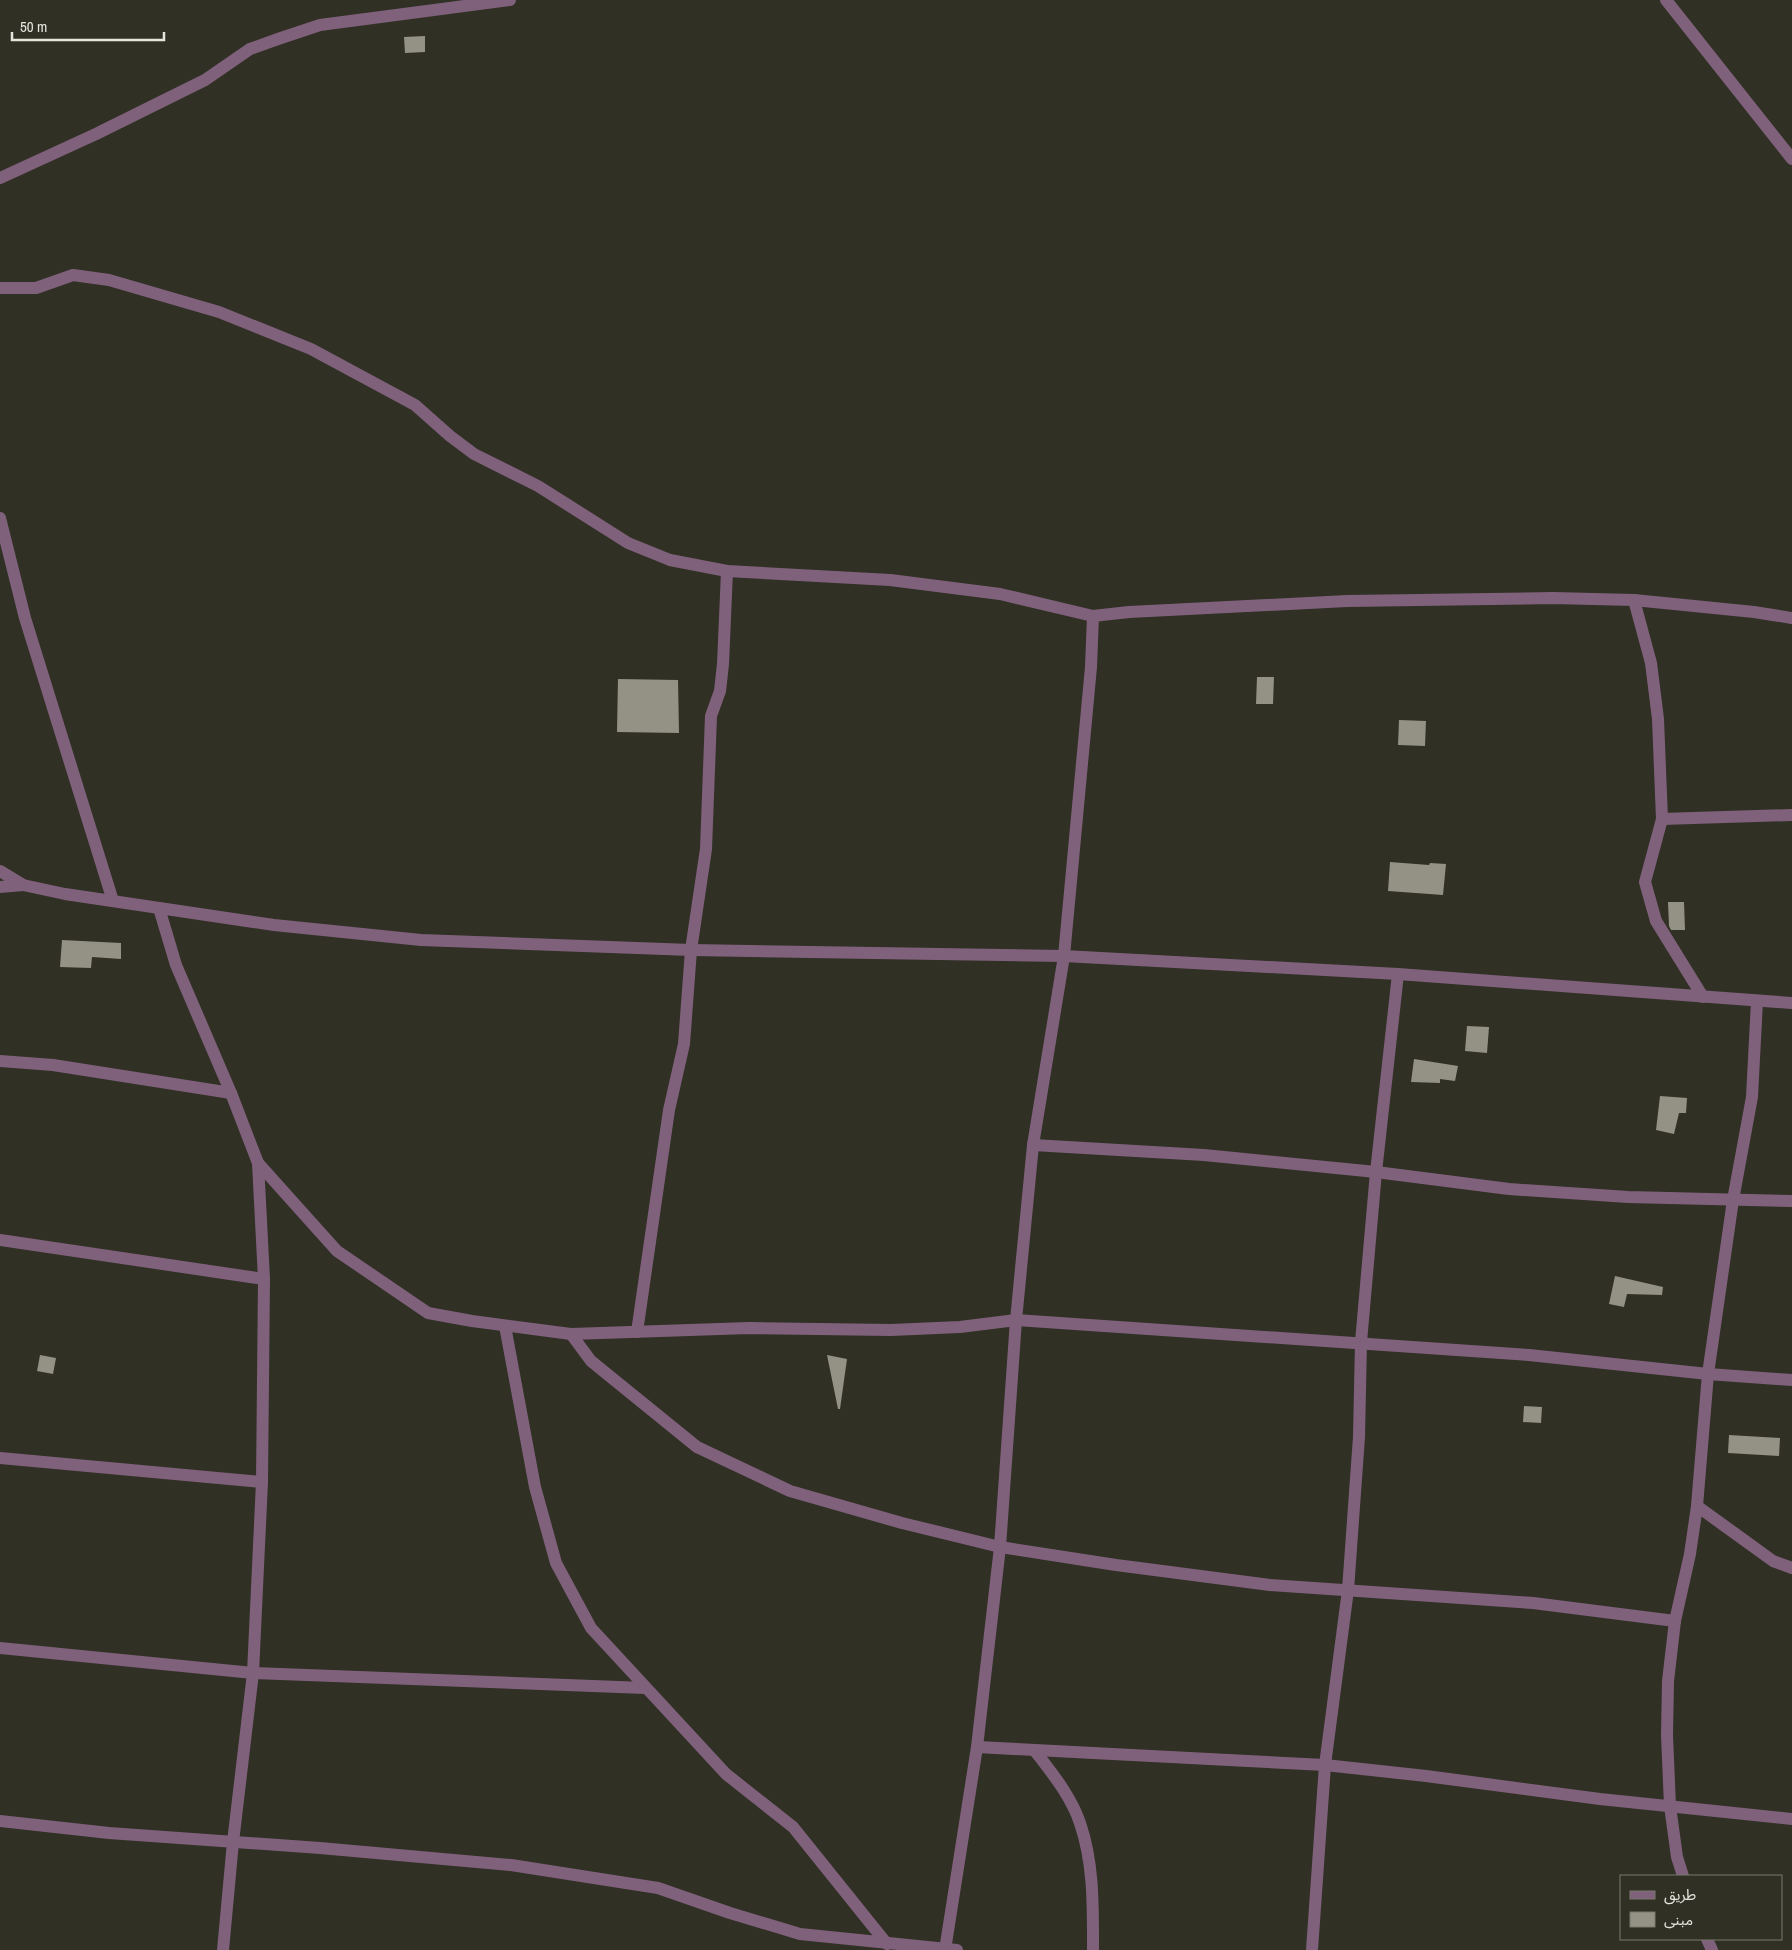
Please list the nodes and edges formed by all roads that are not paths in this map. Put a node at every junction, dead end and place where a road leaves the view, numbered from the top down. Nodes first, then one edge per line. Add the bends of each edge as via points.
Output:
1 (510, 0) edge
2 (1666, 0) edge
3 (1792, 159) edge
4 (0, 178) edge
5 (0, 288) edge
6 (0, 518) edge
7 (727, 572) junction
8 (1634, 600) junction
9 (1093, 616) junction
10 (1792, 618) edge
11 (1792, 815) edge
12 (1662, 819) junction
13 (0, 872) edge
14 (23, 885) junction
15 (0, 887) edge
16 (113, 901) junction
17 (159, 908) junction
18 (691, 950) junction
19 (1064, 956) junction
20 (1398, 974) junction
21 (1703, 997) junction
22 (1757, 1001) junction
23 (1792, 1003) edge
24 (0, 1061) edge
25 (231, 1093) junction
26 (1033, 1145) junction
27 (258, 1163) junction
28 (1376, 1172) junction
29 (1734, 1200) junction
30 (1792, 1201) edge
31 (0, 1240) edge
32 (264, 1279) junction
33 (1016, 1320) junction
34 (505, 1326) junction
35 (637, 1332) junction
36 (571, 1334) junction
37 (1361, 1342) junction
38 (1708, 1374) junction
39 (1792, 1380) edge
40 (0, 1458) edge
41 (262, 1482) junction
42 (1697, 1506) junction
43 (1000, 1547) junction
44 (1792, 1568) edge
45 (1348, 1590) junction
46 (1675, 1621) junction
47 (0, 1648) edge
48 (253, 1672) junction
49 (645, 1688) junction
50 (977, 1747) junction
51 (1035, 1751) junction
52 (1325, 1765) junction
53 (1670, 1806) junction
54 (1792, 1819) edge
55 (0, 1821) edge
56 (233, 1842) junction
57 (1683, 1875) edge
58 (887, 1944) junction
59 (223, 1950) edge
60 (949, 1950) edge
61 (1094, 1950) edge
62 (1312, 1950) edge

1 - 4 street via 320,25 278,39 250,49 205,80
2 - 3 street
5 - 7 street via 36,288 73,275 109,280 219,312 312,349 380,385 415,405 474,454 538,486 628,543 670,560
6 - 16 street via 25,618
7 - 9 street via 890,580 1000,594
7 - 18 street via 721,682 711,716 706,849
8 - 9 street via 1347,601
8 - 10 street
8 - 12 street via 1652,663
9 - 19 street
11 - 12 street
12 - 21 street via 1645,882 1656,921
13 - 14 street
14 - 15 street
14 - 16 street
16 - 17 street
17 - 18 street via 274,925 421,940
17 - 25 street via 176,965
18 - 19 street
18 - 35 street via 684,1044 669,1110
19 - 20 street
19 - 26 street
20 - 21 street
20 - 28 street
21 - 22 street
22 - 23 street
22 - 29 street via 1752,1097
24 - 25 street via 53,1065
25 - 27 street
26 - 28 street via 1204,1155
26 - 33 street
27 - 32 street
27 - 34 street via 337,1251 402,1297 428,1313
28 - 29 street via 1509,1190
28 - 37 street
29 - 30 street
29 - 38 street
31 - 32 street
32 - 41 street
33 - 35 street via 960,1327 891,1330 749,1328
33 - 37 street
33 - 43 street
34 - 36 street
34 - 49 street via 535,1488 556,1563 591,1628
35 - 36 street
36 - 43 street via 591,1361 697,1447 790,1491
37 - 38 street
37 - 45 street via 1359,1436
38 - 39 street
38 - 42 street
40 - 41 street
41 - 48 street
42 - 44 street via 1773,1561
42 - 46 street
43 - 45 street via 1270,1585
43 - 50 street
45 - 46 street via 1533,1603
45 - 52 street
46 - 53 street via 1668,1681
47 - 48 street
48 - 49 street
48 - 56 street
49 - 58 street via 726,1774 793,1827
50 - 51 street
50 - 60 street
51 - 52 street
51 - 61 street via 1060,1783 1080,1823 1092,1882
52 - 53 street
52 - 62 street
53 - 54 street
53 - 57 street
55 - 56 street
56 - 58 street via 502,1864 550,1871 658,1888 800,1934
56 - 59 street
58 - 60 street

